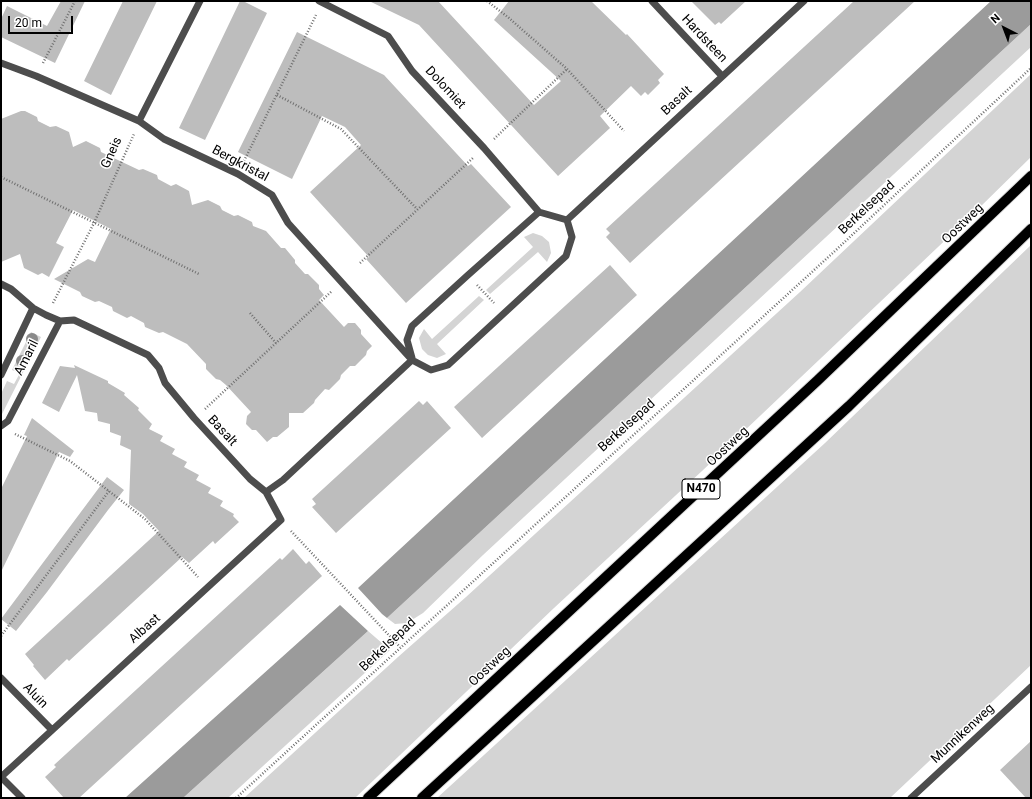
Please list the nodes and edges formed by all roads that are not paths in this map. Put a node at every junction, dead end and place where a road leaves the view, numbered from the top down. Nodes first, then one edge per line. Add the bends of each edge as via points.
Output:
1 (200, 1) edge
2 (652, 1) edge
3 (804, 1) edge
4 (320, 2) edge
5 (1, 63) edge
6 (722, 76) junction
7 (139, 121) junction
8 (1031, 176) edge
9 (539, 212) junction
10 (567, 220) junction
11 (1031, 229) edge
12 (1, 284) edge
13 (33, 308) junction
14 (60, 320) junction
15 (412, 360) junction
16 (1, 375) edge
17 (1, 426) edge
18 (266, 492) junction
19 (1, 678) edge
20 (1031, 687) edge
21 (52, 730) junction
22 (1, 777) edge
23 (22, 798) edge
24 (368, 798) edge
25 (422, 798) edge
26 (911, 798) edge

1 - 7 street
2 - 6 street, Hardsteen
3 - 6 street, Basalt
4 - 9 street, Dolomiet via 388,36 412,71
5 - 7 street, Bergkristal
6 - 10 street, Basalt
7 - 15 street, Bergkristal via 164,139 238,174 272,194 288,223
8 - 24 main road, Oostweg / N470 via 812,386
9 - 10 street
9 - 15 street via 412,326 407,340
10 - 15 street via 572,237 566,256 448,366 431,370
11 - 25 main road, N470 via 849,406
12 - 13 street, Basalt via 11,288
13 - 14 street, Basalt
13 - 16 street, Amaril
14 - 17 street, Amaril via 8,421
14 - 18 street, Basalt via 74,320 148,355 159,368 165,383 194,418 250,479
15 - 18 street via 283,480
18 - 21 street, Albast via 281,520
19 - 21 street, Aluin
20 - 26 street, Munnikenweg
21 - 22 street, Albast
22 - 23 street

